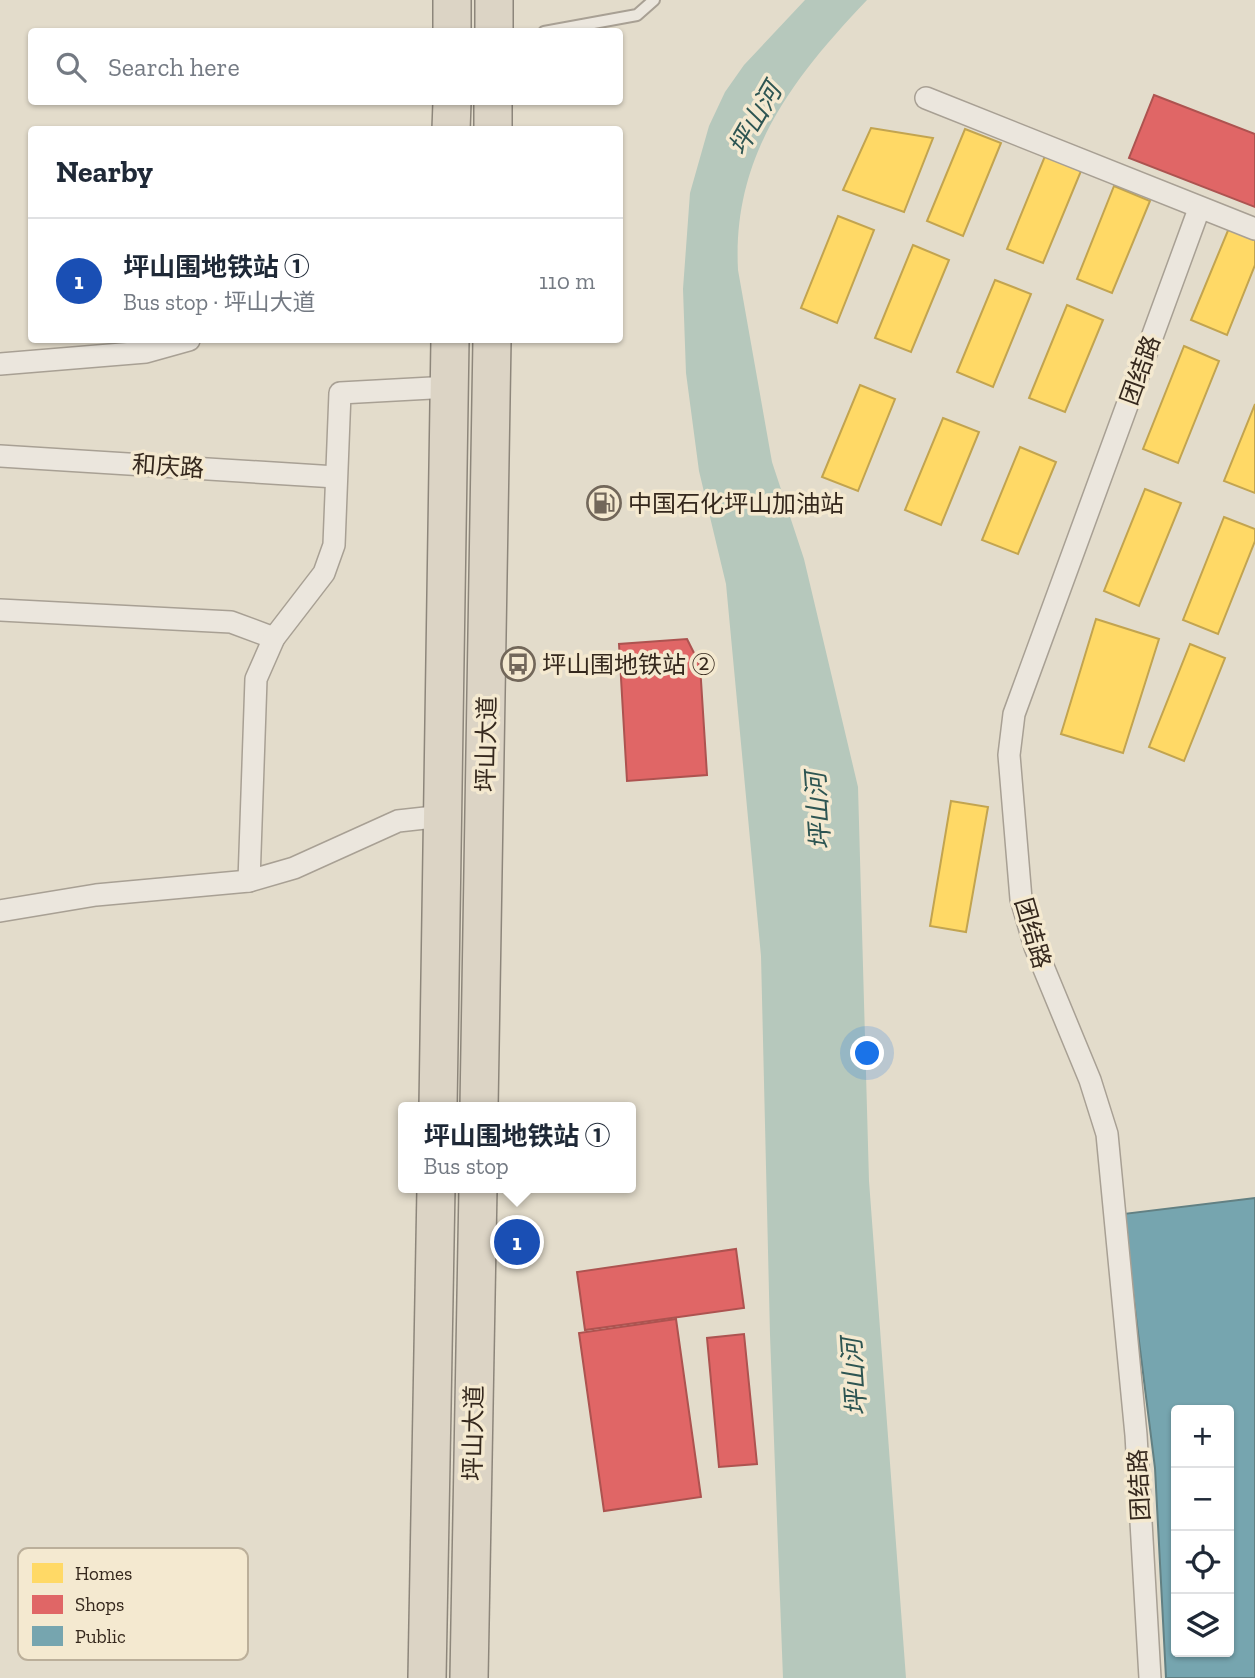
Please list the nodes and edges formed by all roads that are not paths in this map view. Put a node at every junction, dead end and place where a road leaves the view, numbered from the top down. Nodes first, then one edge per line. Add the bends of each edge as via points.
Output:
1 (452, 0) edge
2 (494, 0) edge
3 (654, 0) edge
4 (452, 28) edge
5 (494, 28) edge
6 (566, 28) edge
7 (926, 98) dead end
8 (452, 105) edge
9 (493, 105) edge
10 (451, 126) edge
11 (493, 126) edge
12 (1199, 209) junction
13 (1255, 229) edge
14 (178, 343) edge
15 (450, 343) edge
16 (492, 343) edge
17 (0, 364) edge
18 (450, 387) junction
19 (0, 456) edge
20 (336, 477) junction
21 (0, 610) edge
22 (274, 638) junction
23 (443, 816) junction
24 (248, 881) junction
25 (0, 911) edge
26 (438, 1102) edge
27 (479, 1102) edge
28 (436, 1193) edge
29 (478, 1193) edge
30 (427, 1678) edge
31 (469, 1678) edge
32 (1150, 1678) edge

1 - 4 highway
2 - 5 highway
3 - 6 lane via 637,15
7 - 12 street
8 - 10 highway
9 - 11 highway
12 - 13 street
12 - 32 street, 团结路 via 1014,714 1009,755 1021,899 1051,993 1090,1080 1107,1134 1136,1435
14 - 17 street via 146,352
15 - 18 highway, 坪山大道
16 - 27 highway, 坪山大道
18 - 20 street via 340,393
18 - 23 highway, 坪山大道
19 - 20 street, 和庆路
20 - 22 street via 334,545 324,573
21 - 22 street via 231,622
22 - 24 street via 256,679
23 - 24 street via 398,821 295,868
23 - 26 highway, 坪山大道
24 - 25 street via 96,895
28 - 30 highway, 坪山大道
29 - 31 highway, 坪山大道

